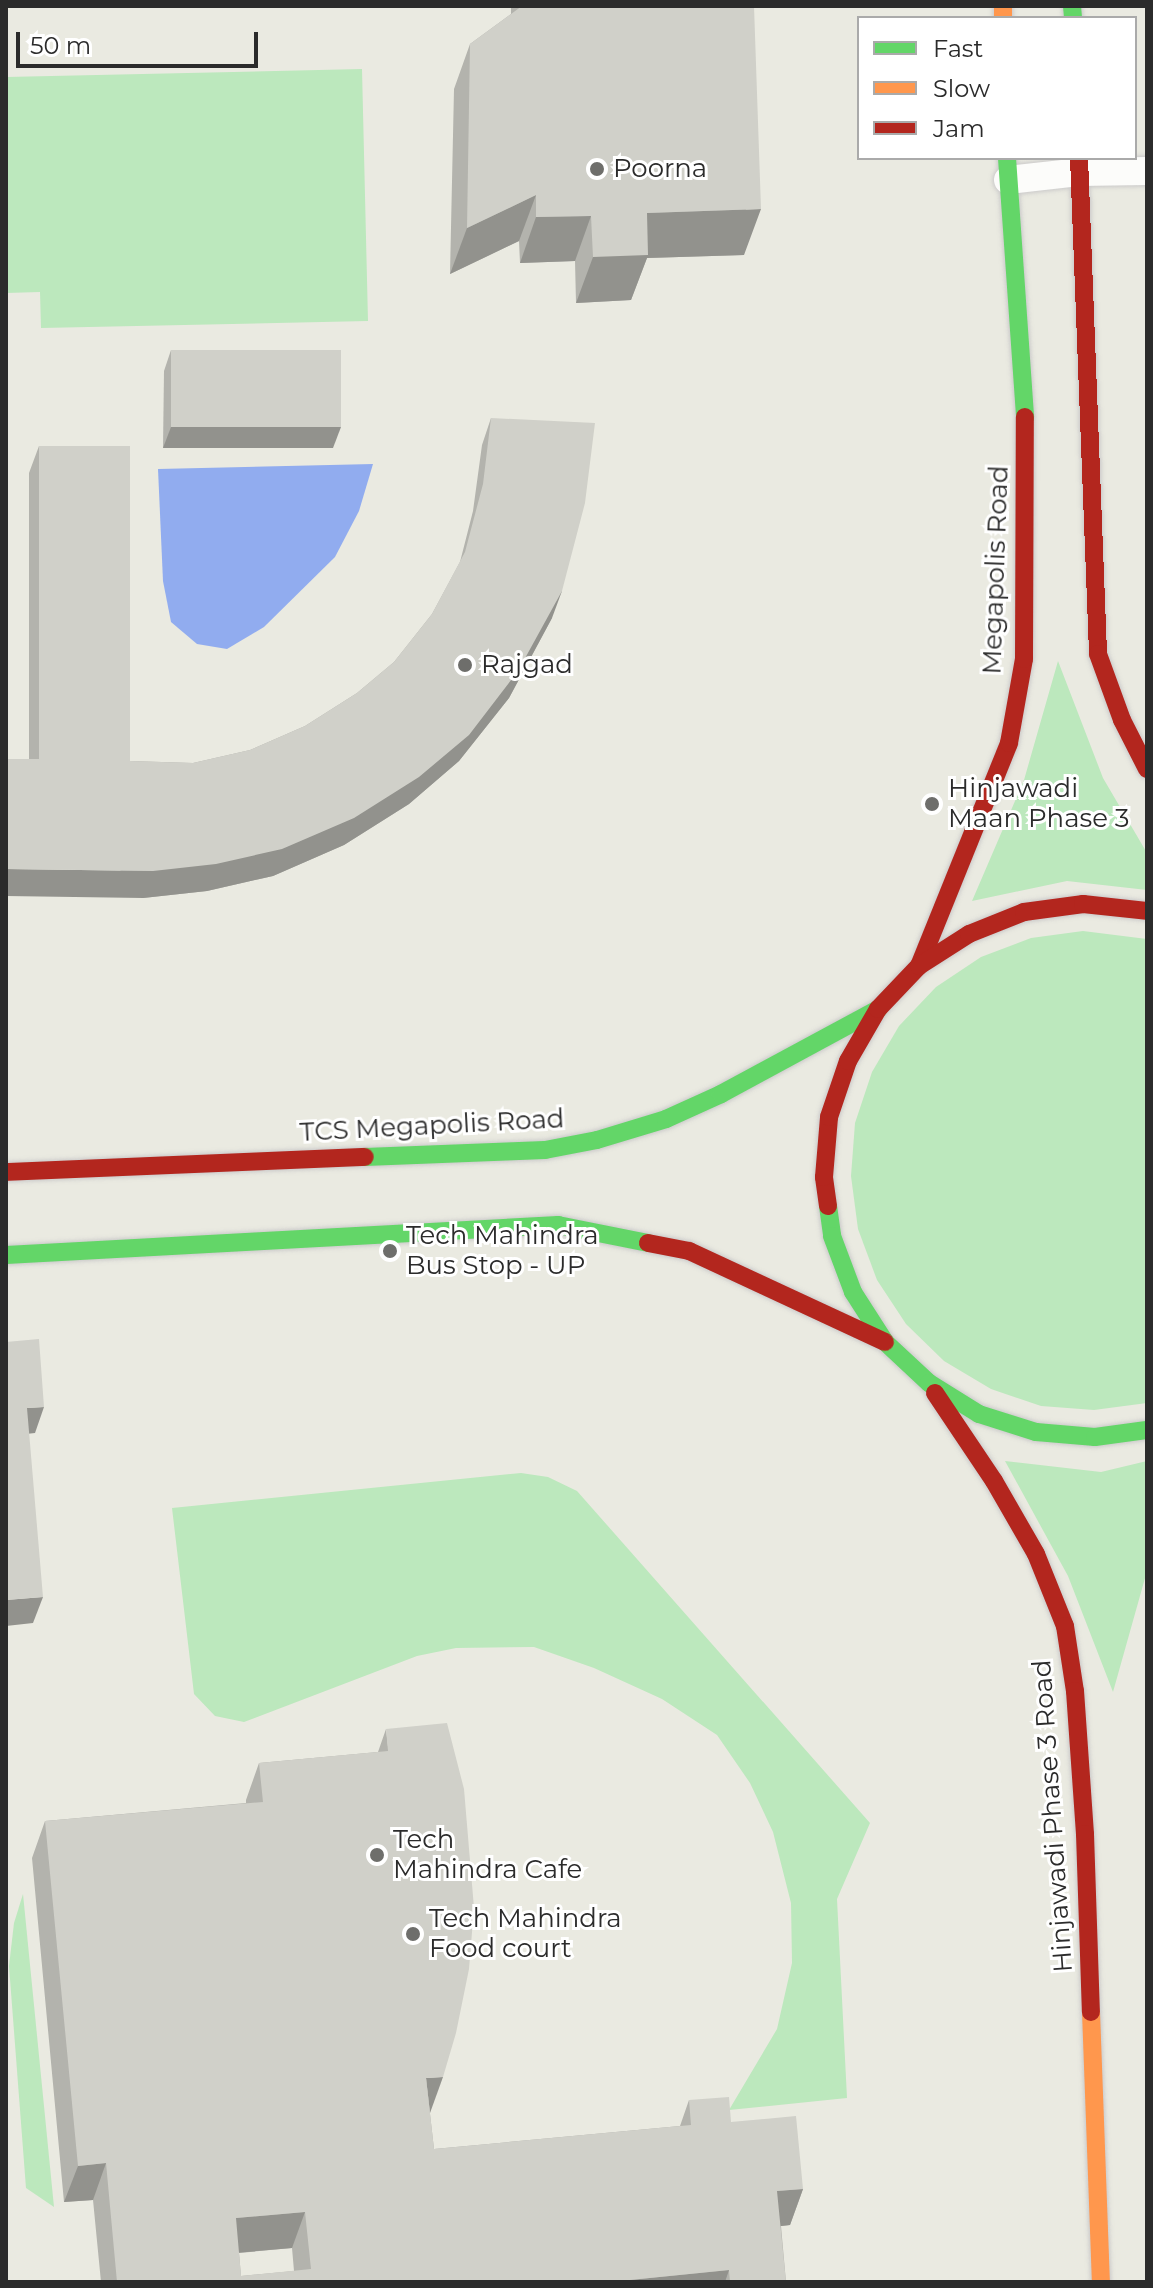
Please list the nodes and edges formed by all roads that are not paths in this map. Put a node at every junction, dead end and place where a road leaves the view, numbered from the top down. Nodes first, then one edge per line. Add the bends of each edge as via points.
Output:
1 (1079, 165) edge
2 (1008, 169) edge
3 (1147, 171) edge
4 (1147, 769) edge
5 (1147, 911) edge
6 (919, 966) junction
7 (878, 1009) junction
8 (6, 1172) edge
9 (6, 1255) edge
10 (885, 1342) junction
11 (929, 1383) junction
12 (1147, 1430) edge
13 (1101, 2282) edge

1 - 2 street
1 - 3 street
1 - 4 main road via 1098,654
2 - 6 main road, Megapolis Road via 1026,424 1024,659 1009,743
5 - 6 main road via 1083,904 1024,912 969,934
6 - 7 main road
7 - 8 main road, TCS Megapolis Road via 666,1119 545,1150
7 - 10 main road via 848,1061 829,1117 824,1177 832,1236 853,1292
9 - 10 main road via 558,1225 689,1251
10 - 11 main road
11 - 12 main road via 979,1414 1036,1432 1095,1437
11 - 13 main road, Hinjawadi Phase 3 Road via 1036,1554 1065,1626 1085,1834

